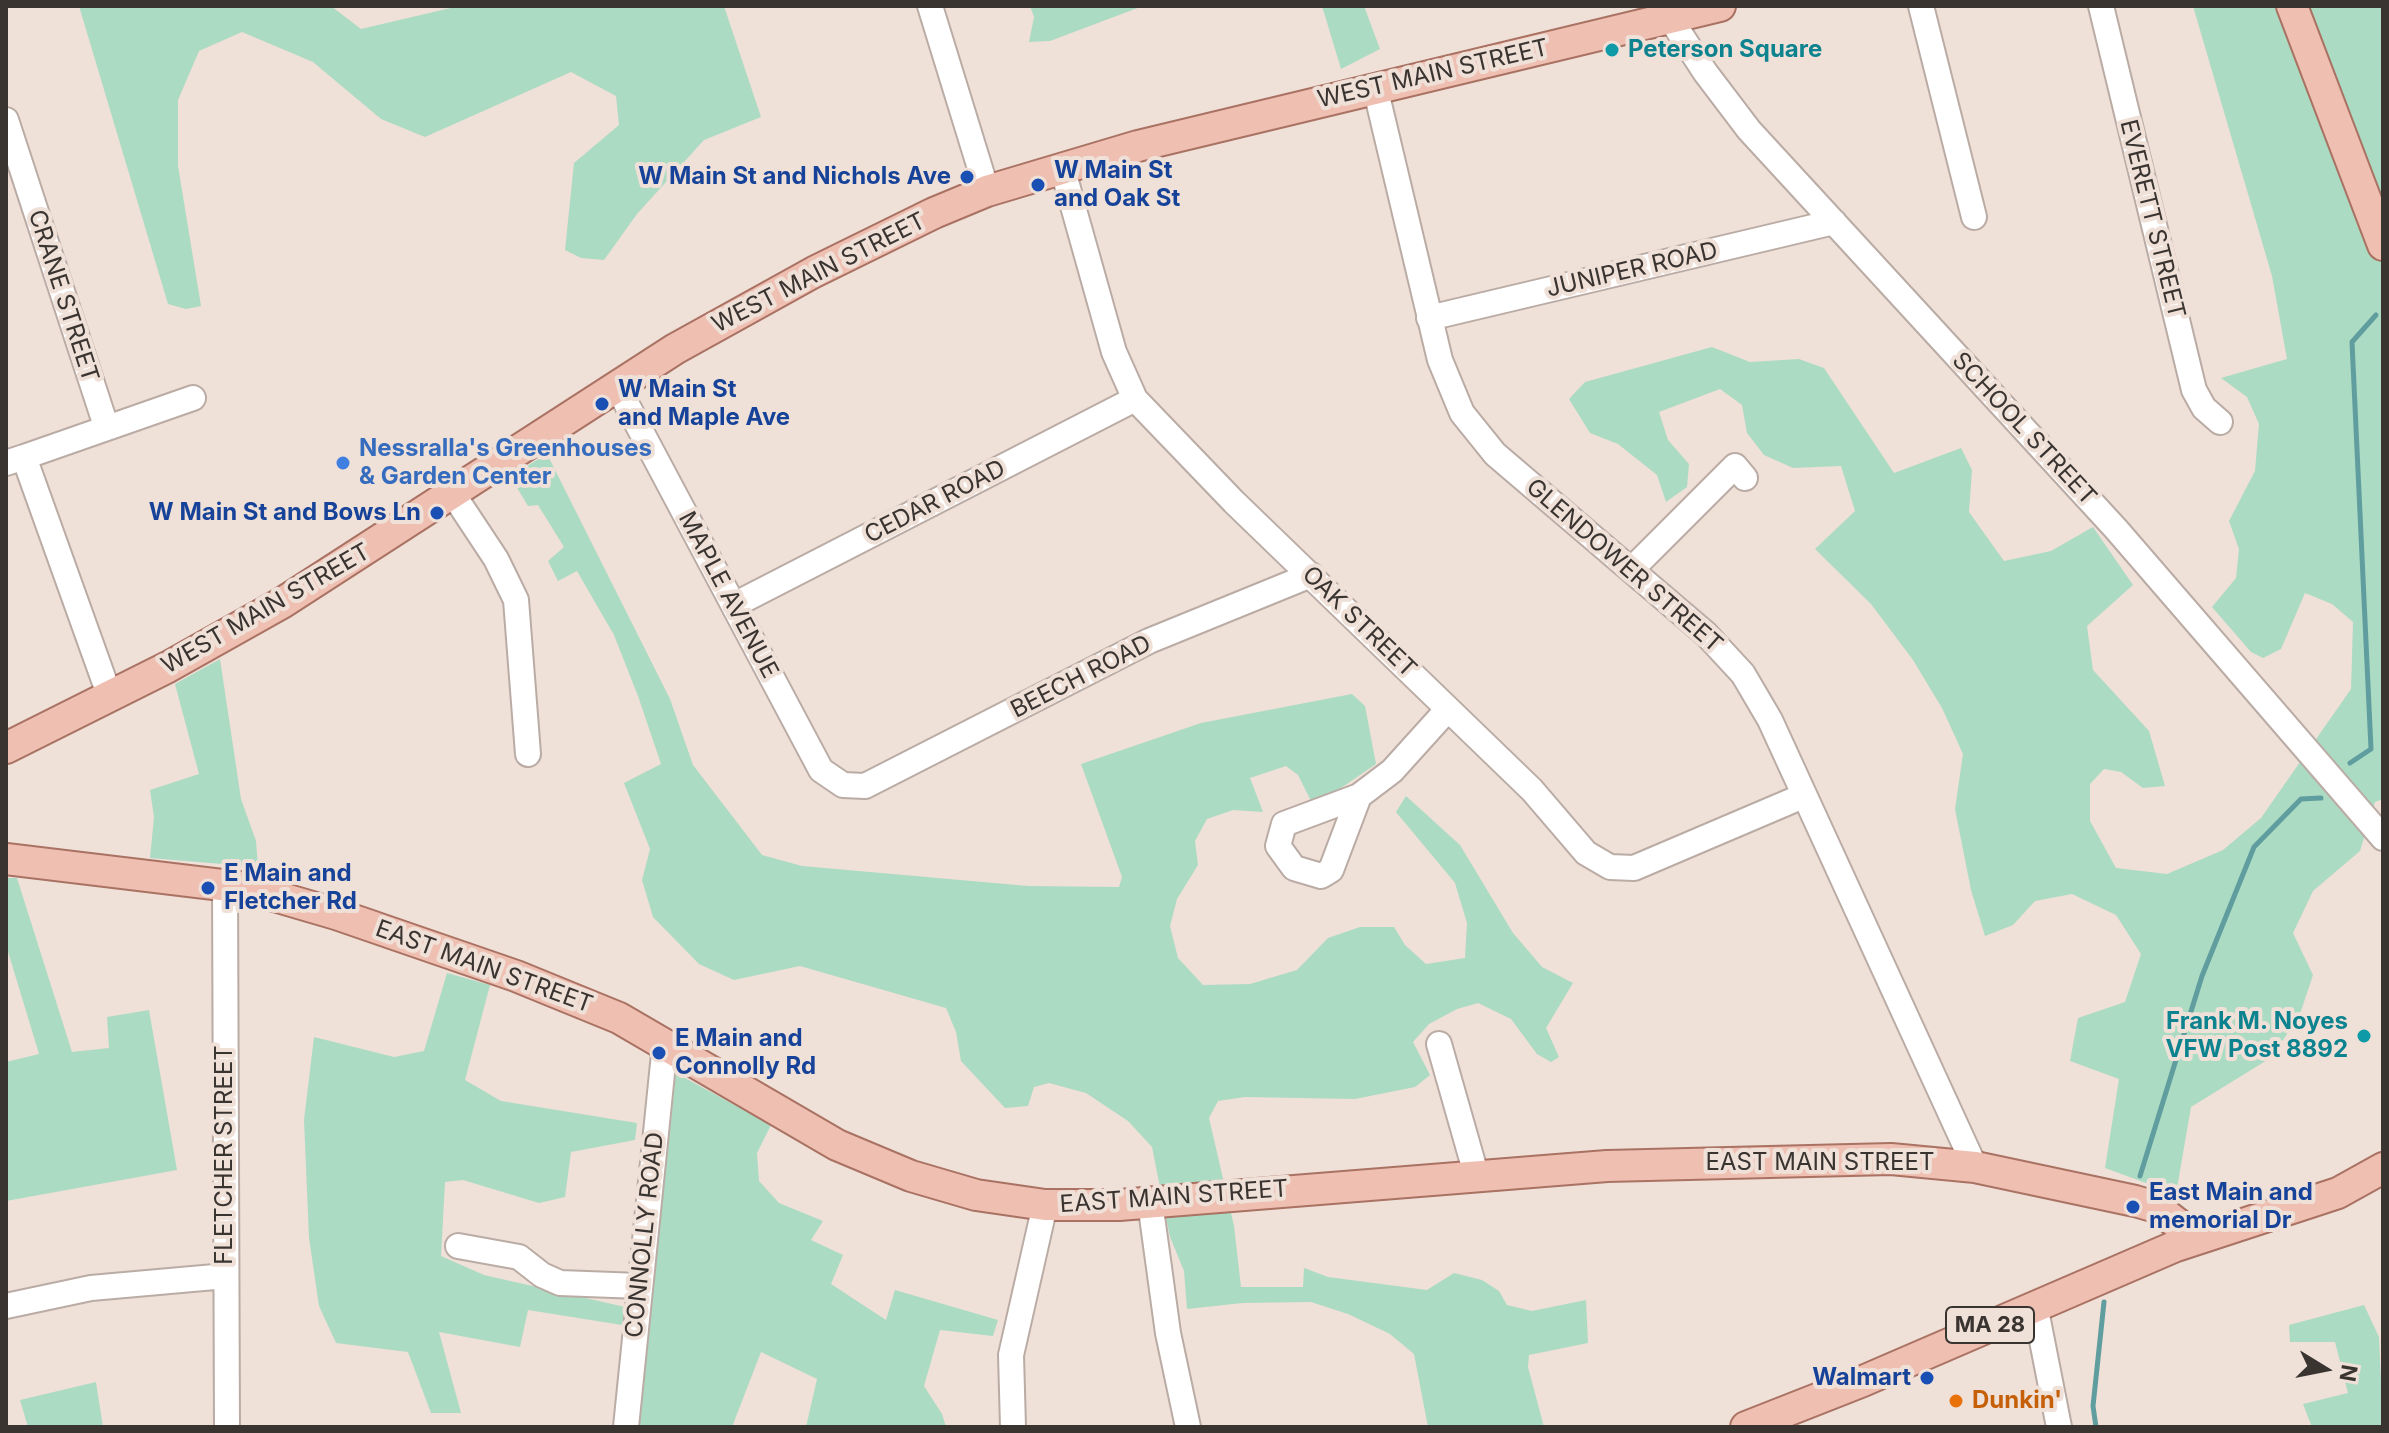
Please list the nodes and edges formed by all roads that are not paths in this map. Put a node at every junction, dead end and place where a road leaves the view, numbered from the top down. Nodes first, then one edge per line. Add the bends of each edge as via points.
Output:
1 (930, 6) edge
2 (1720, 6) edge
3 (1921, 6) edge
4 (2101, 6) edge
5 (2292, 6) edge
6 (1628, 16) edge
7 (1670, 18) junction
8 (1375, 87) junction
9 (6, 120) edge
10 (1062, 167) junction
11 (987, 191) junction
12 (1974, 217) dead end
13 (1834, 222) junction
14 (2383, 245) edge
15 (1429, 318) junction
16 (617, 386) junction
17 (193, 398) dead end
18 (1135, 399) junction
19 (2220, 422) dead end
20 (106, 426) junction
21 (15, 460) edge
22 (1745, 478) dead end
23 (453, 494) junction
24 (1631, 570) junction
25 (1311, 575) junction
26 (734, 605) junction
27 (110, 697) junction
28 (1448, 709) junction
29 (6, 748) edge
30 (528, 754) dead end
31 (854, 788) joint
32 (1359, 796) dead end
33 (1803, 796) junction
34 (2383, 838) edge
35 (6, 859) edge
36 (225, 883) junction
37 (665, 1044) junction
38 (1439, 1044) dead end
39 (1975, 1167) junction
40 (2383, 1168) edge
41 (1476, 1174) junction
42 (2383, 1192) edge
43 (2338, 1193) junction
44 (1150, 1202) junction
45 (1045, 1205) junction
46 (2196, 1238) junction
47 (458, 1246) dead end
48 (226, 1276) junction
49 (640, 1286) junction
50 (2035, 1305) junction
51 (6, 1306) edge
52 (227, 1427) edge
53 (626, 1427) edge
54 (1013, 1427) edge
55 (1188, 1427) edge
56 (1746, 1427) edge
57 (2059, 1427) edge

1 - 11 street
2 - 7 main road, WEST MAIN STREET
3 - 12 street
4 - 19 street, EVERETT STREET via 2194,390
5 - 14 main road
6 - 7 main road, WEST MAIN STREET
6 - 8 main road, WEST MAIN STREET
7 - 13 street, SCHOOL STREET via 1728,105
8 - 10 main road, WEST MAIN STREET
8 - 15 street, GLENDOWER STREET
9 - 20 street, CRANE STREET
10 - 11 main road, WEST MAIN STREET
10 - 18 street, OAK STREET via 1114,352
11 - 16 main road, WEST MAIN STREET via 880,237 788,285
13 - 15 street, JUNIPER ROAD
13 - 34 street, SCHOOL STREET via 2116,529
15 - 24 street, GLENDOWER STREET via 1450,388 1476,434
16 - 23 main road, WEST MAIN STREET
16 - 26 street, MAPLE AVENUE
17 - 20 street
18 - 25 street, OAK STREET
18 - 26 street, CEDAR ROAD
20 - 21 street
21 - 27 street
22 - 24 street via 1735,466
23 - 27 main road, WEST MAIN STREET via 282,603
23 - 30 street via 516,600
24 - 33 street, GLENDOWER STREET via 1706,634 1743,674
25 - 28 street, OAK STREET
25 - 31 street, BEECH ROAD via 1149,641
26 - 31 street, MAPLE AVENUE via 821,770
27 - 29 main road, WEST MAIN STREET
28 - 32 street via 1392,771
28 - 33 street, OAK STREET via 1532,790 1586,853 1610,867 1652,863
33 - 39 street, GLENDOWER STREET
35 - 36 main road, EAST MAIN STREET
36 - 37 main road, EAST MAIN STREET via 336,914 560,991
36 - 48 street, FLETCHER STREET
37 - 45 main road, EAST MAIN STREET via 837,1145 887,1167 951,1189
37 - 49 street, CONNOLLY ROAD
38 - 41 street
39 - 41 main road, EAST MAIN STREET via 1891,1159
39 - 46 main road, EAST MAIN STREET via 2156,1207
40 - 43 main road, MA 28
41 - 44 main road, EAST MAIN STREET
42 - 43 main road, MA 28
43 - 46 main road, MA 28
44 - 45 main road, EAST MAIN STREET
44 - 55 street via 1168,1335
45 - 54 street via 1011,1355
46 - 50 main road, MA 28
47 - 49 street via 519,1257 560,1283
48 - 51 street via 91,1288
48 - 52 street, FLETCHER STREET
49 - 53 street, CONNOLLY ROAD
50 - 56 main road, MA 28
50 - 57 street

